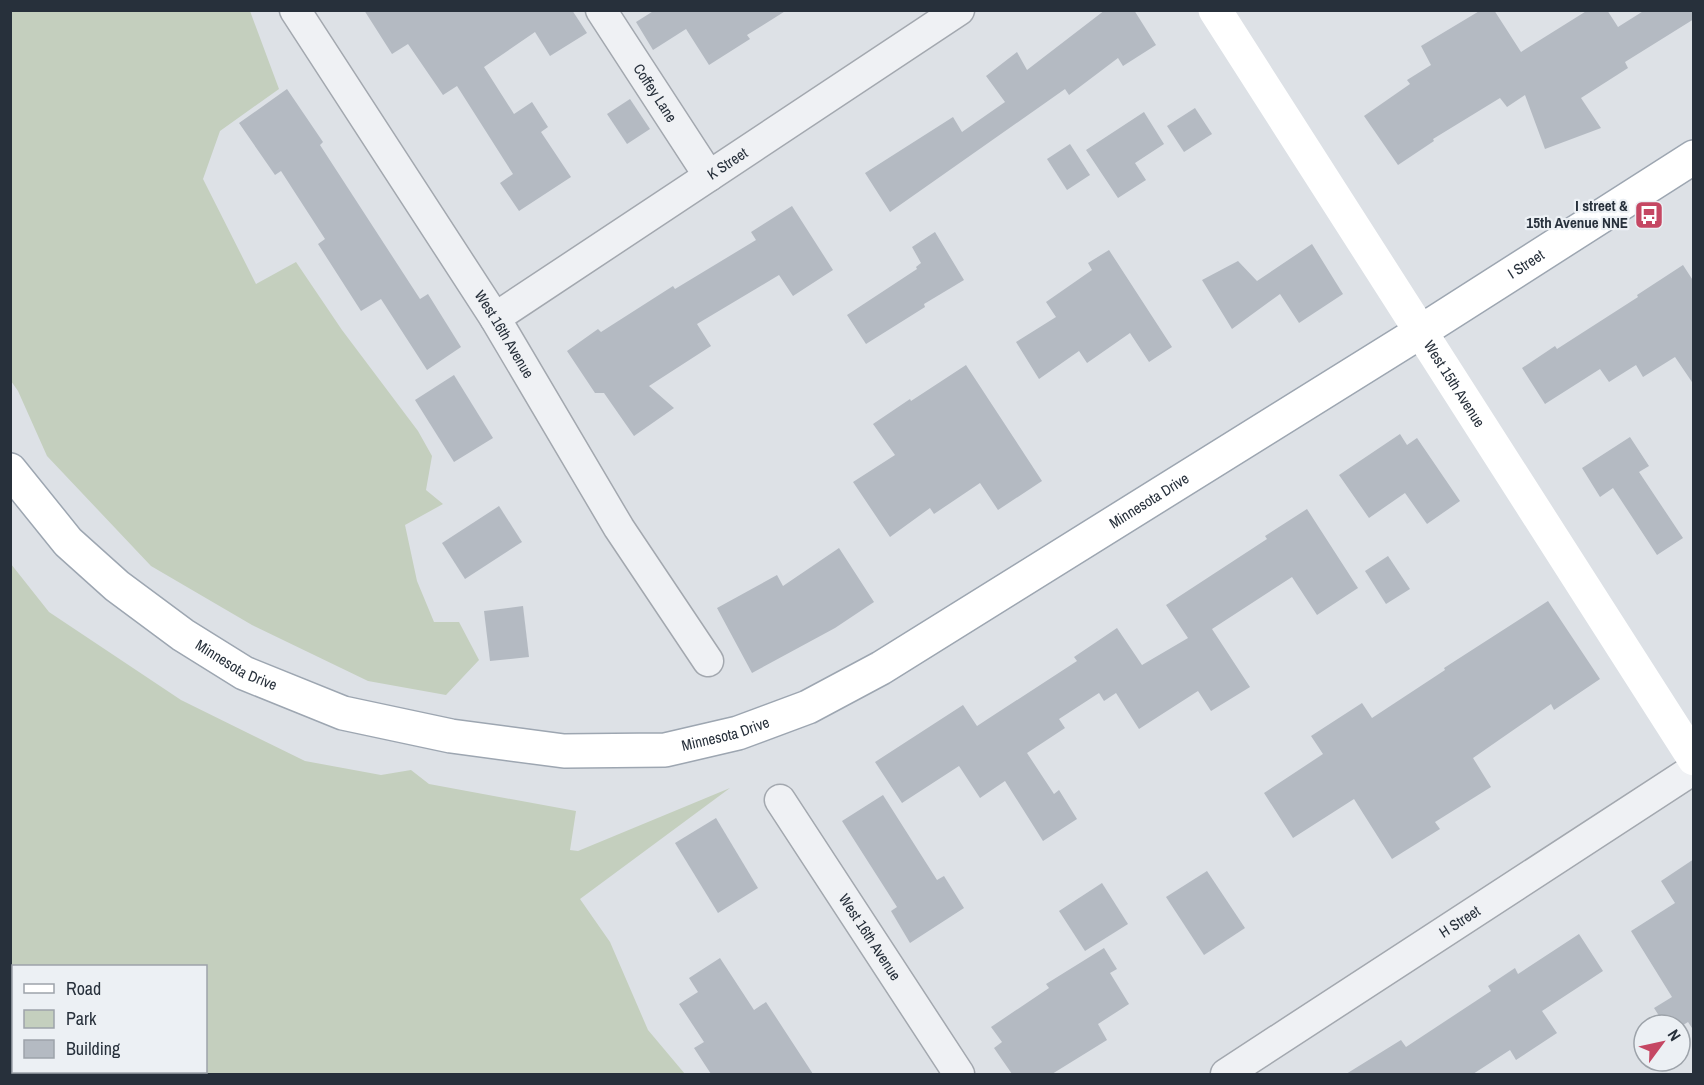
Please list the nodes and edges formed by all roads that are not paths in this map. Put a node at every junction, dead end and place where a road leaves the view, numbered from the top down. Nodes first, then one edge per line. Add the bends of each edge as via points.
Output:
1 (295, 10) edge
2 (601, 10) edge
3 (959, 10) edge
4 (1215, 10) edge
5 (1694, 157) edge
6 (709, 176) junction
7 (495, 318) junction
8 (1420, 332) junction
9 (10, 470) edge
10 (10, 489) edge
11 (68, 542) junction
12 (708, 661) dead end
13 (1694, 759) edge
14 (1694, 769) edge
15 (780, 801) dead end
16 (959, 1074) edge
17 (1226, 1074) edge

1 - 7 street, West 16th Avenue
2 - 6 street, Coffey Lane
3 - 6 street, K Street
4 - 8 main road, West 15th Avenue
5 - 8 main road, I Street
6 - 7 street, K Street
7 - 12 street, West 16th Avenue via 619,528
8 - 11 main road, Minnesota Drive via 881,668 808,707 738,733 665,750 564,751 451,736 344,713 244,673 183,635 117,586
8 - 13 main road, West 15th Avenue
9 - 11 main road, Minnesota Drive
10 - 11 main road
14 - 17 street, H Street
15 - 16 street, West 16th Avenue

